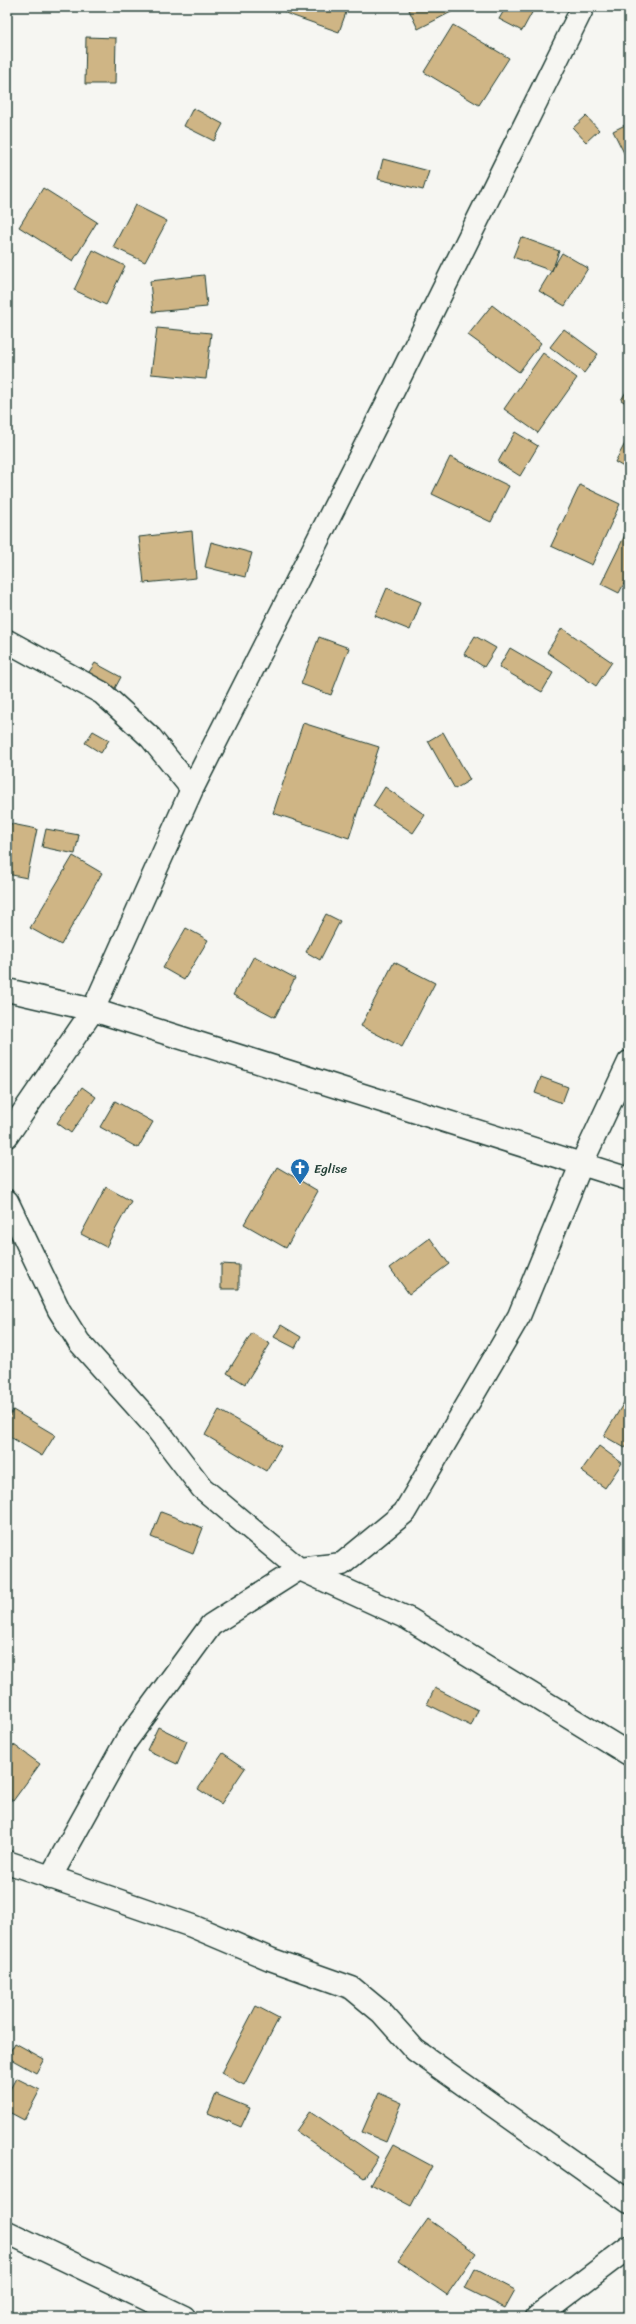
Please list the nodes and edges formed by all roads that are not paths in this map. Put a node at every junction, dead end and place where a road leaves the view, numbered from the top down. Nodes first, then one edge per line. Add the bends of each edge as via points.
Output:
1 (583, 7) edge
2 (7, 641) edge
3 (192, 789) junction
4 (7, 990) edge
5 (93, 1010) junction
6 (629, 1062) edge
7 (7, 1136) edge
8 (581, 1165) junction
9 (629, 1179) edge
10 (7, 1201) edge
11 (299, 1568) junction
12 (629, 1754) edge
13 (7, 1862) edge
14 (50, 1878) junction
15 (629, 2202) edge
16 (7, 2232) edge
17 (629, 2247) edge
18 (184, 2317) edge
19 (538, 2317) edge

1 - 3 street
2 - 3 street via 102,693 151,738
3 - 5 street
4 - 5 street
5 - 7 street
5 - 8 street
6 - 8 street
8 - 9 street
8 - 11 street via 519,1316 404,1513 342,1564
10 - 11 street via 59,1310 79,1342 157,1429 202,1488
11 - 12 street via 409,1619
11 - 14 street via 211,1625 126,1741
13 - 14 street
14 - 15 street via 192,1926 270,1959 352,1988 381,2012 415,2050
16 - 18 street
17 - 19 street

